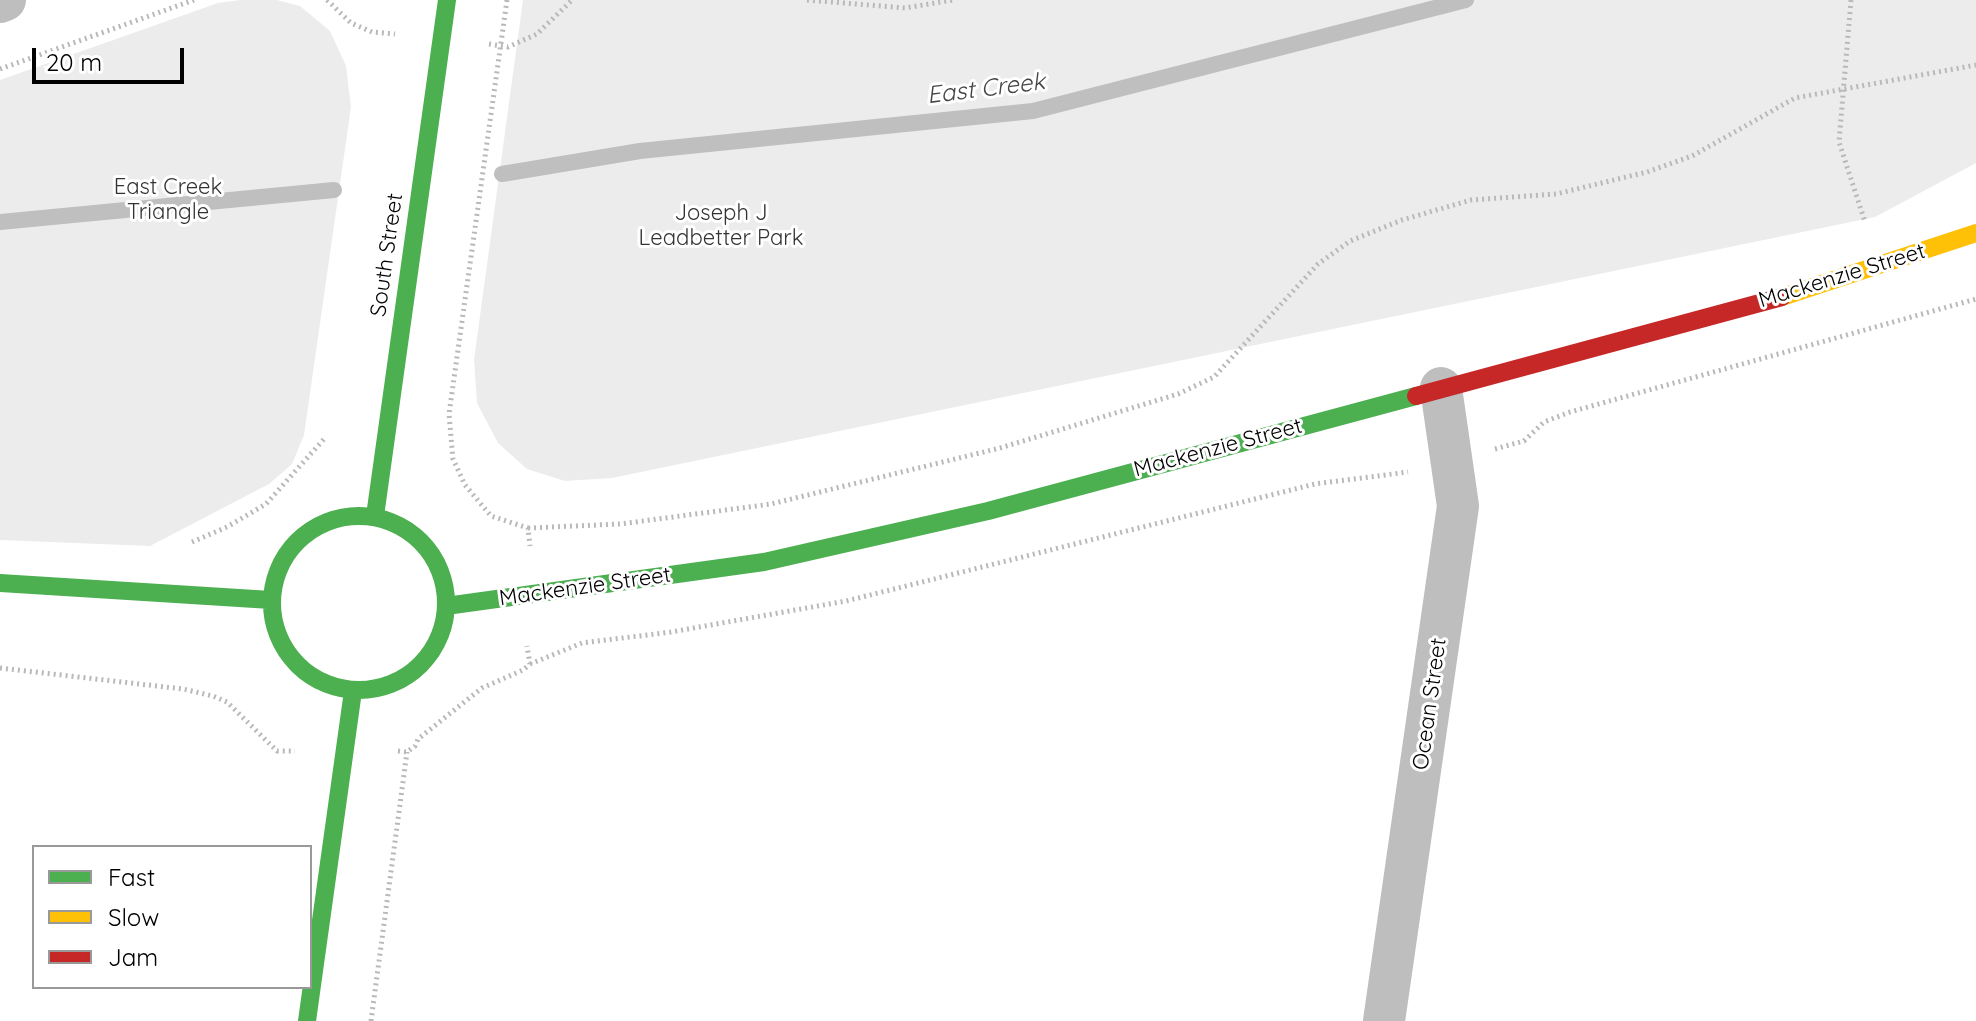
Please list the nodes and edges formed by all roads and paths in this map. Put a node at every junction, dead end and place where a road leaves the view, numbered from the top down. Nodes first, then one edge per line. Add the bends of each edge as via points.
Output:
1 (194, 0) edge
2 (447, 0) edge
3 (507, 0) edge
4 (807, 0) edge
5 (953, 0) edge
6 (1851, 0) edge
7 (1976, 65) edge
8 (0, 69) edge
9 (1843, 89) junction
10 (1976, 233) edge
11 (1881, 266) junction
12 (1976, 299) edge
13 (1968, 302) junction
14 (1976, 308) edge
15 (1441, 388) junction
16 (324, 439) dead end
17 (1498, 449) dead end
18 (375, 516) junction
19 (528, 528) junction
20 (192, 542) dead end
21 (530, 546) dead end
22 (0, 583) edge
23 (271, 600) junction
24 (446, 606) junction
25 (527, 646) dead end
26 (0, 668) edge
27 (353, 691) junction
28 (295, 751) dead end
29 (398, 751) dead end
30 (407, 752) junction
31 (312, 985) edge
32 (311, 989) edge
33 (307, 1021) edge
34 (371, 1021) edge
35 (1384, 1021) edge

1 - 8 path
2 - 18 main road, South Street
3 - 19 path via 449,414 453,459 465,485 491,516
4 - 5 path via 905,8
6 - 9 path
7 - 9 path
9 - 11 path via 1839,142
9 - 19 path via 1795,98 1692,156 1647,172 1556,194 1471,200 1350,241 1318,264 1214,377 1178,394 986,451 771,504 620,524
10 - 11 main road, Mackenzie Street
11 - 15 main road, Mackenzie Street
12 - 13 path
13 - 14 path
13 - 17 path via 1570,412 1544,422 1524,441
15 - 24 main road, Mackenzie Street via 988,511 764,562
15 - 35 street, Ocean Street via 1458,506
16 - 20 path via 266,504
18 - 23 main road via 338,518 304,535 281,563
18 - 24 main road via 404,528 427,548 442,575
19 - 21 path
22 - 23 main road
23 - 27 main road via 274,626 304,671
24 - 27 main road via 441,634 427,658 406,677
25 - 30 path via 530,664 482,688
26 - 28 path via 213,696 227,702 277,751
27 - 31 main road
29 - 30 path
30 - 34 path
32 - 33 main road

